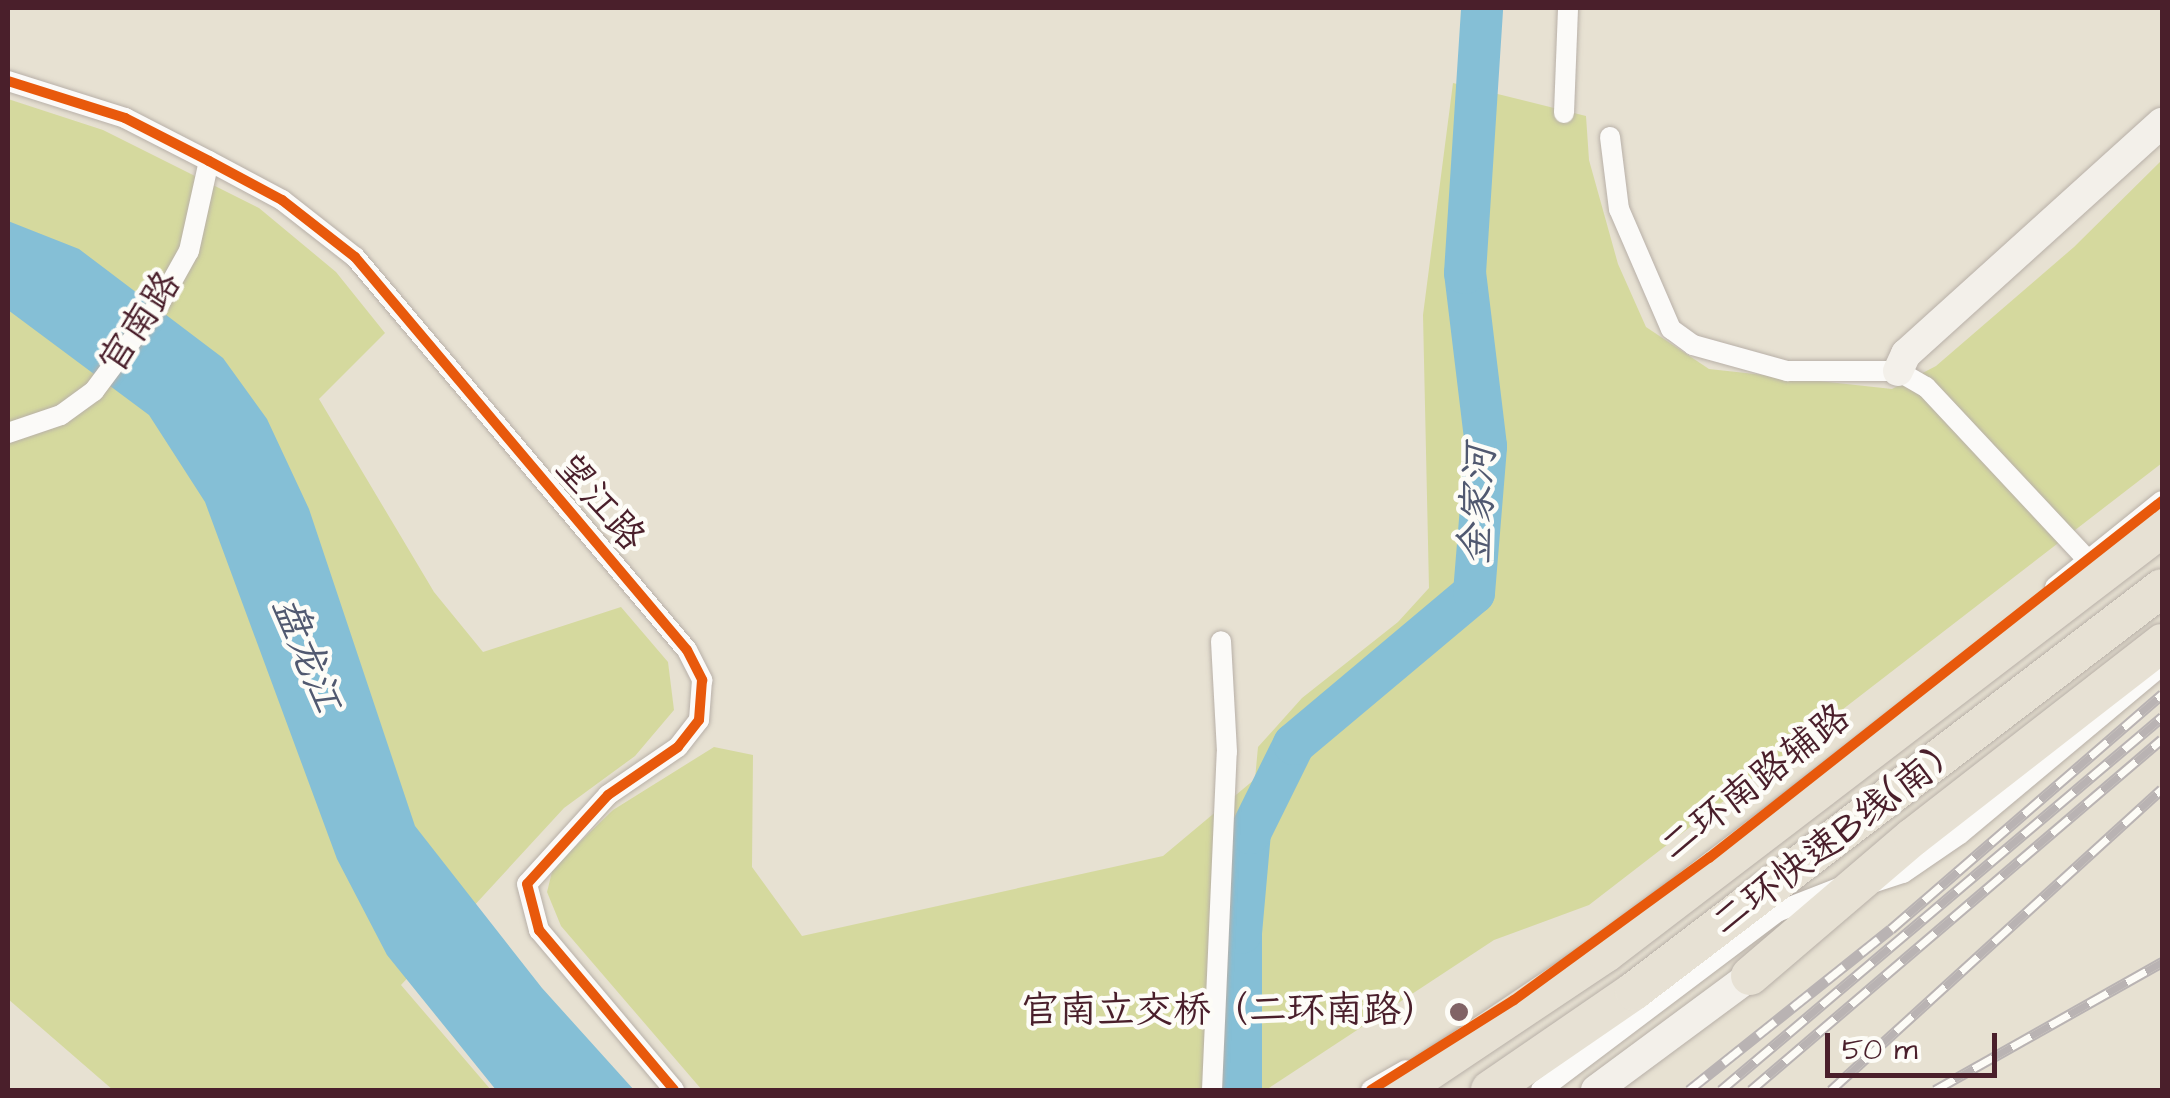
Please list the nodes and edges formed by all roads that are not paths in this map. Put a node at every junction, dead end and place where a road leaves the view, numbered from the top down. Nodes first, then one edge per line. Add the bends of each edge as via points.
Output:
1 (1568, 8) edge
2 (8, 81) edge
3 (1564, 113) dead end
4 (2162, 123) edge
5 (1610, 137) dead end
6 (209, 160) junction
7 (1898, 371) junction
8 (8, 434) edge
9 (2162, 501) edge
10 (2162, 528) edge
11 (2088, 560) junction
12 (2162, 588) edge
13 (1222, 640) dead end
14 (2162, 643) edge
15 (2162, 665) edge
16 (1858, 884) junction
17 (1750, 976) joint
18 (674, 1090) edge
19 (1212, 1090) edge
20 (1371, 1090) edge
21 (1401, 1090) edge
22 (1490, 1090) edge
23 (1541, 1090) edge
24 (1596, 1090) edge

1 - 3 street
2 - 6 street, 望江路 via 125,118
4 - 7 street via 1906,354
5 - 7 street via 1619,209 1670,329 1693,346 1788,371
6 - 8 street, 官南路 via 189,251 162,301 94,391 61,415
6 - 18 street, 望江路 via 282,200 355,257 687,650 702,680 699,720 678,747 608,795 527,884 539,930
7 - 11 street via 1926,388
9 - 11 street, 二环南路辅路
10 - 21 highway via 1636,931
11 - 20 street, 二环南路辅路 via 1634,914
12 - 22 highway, 二环快速B线(南) via 1664,969
13 - 19 street via 1227,752
14 - 16 highway
15 - 16 street via 1928,858 1884,880
16 - 17 highway
16 - 23 street via 1824,888 1777,912
17 - 24 street

